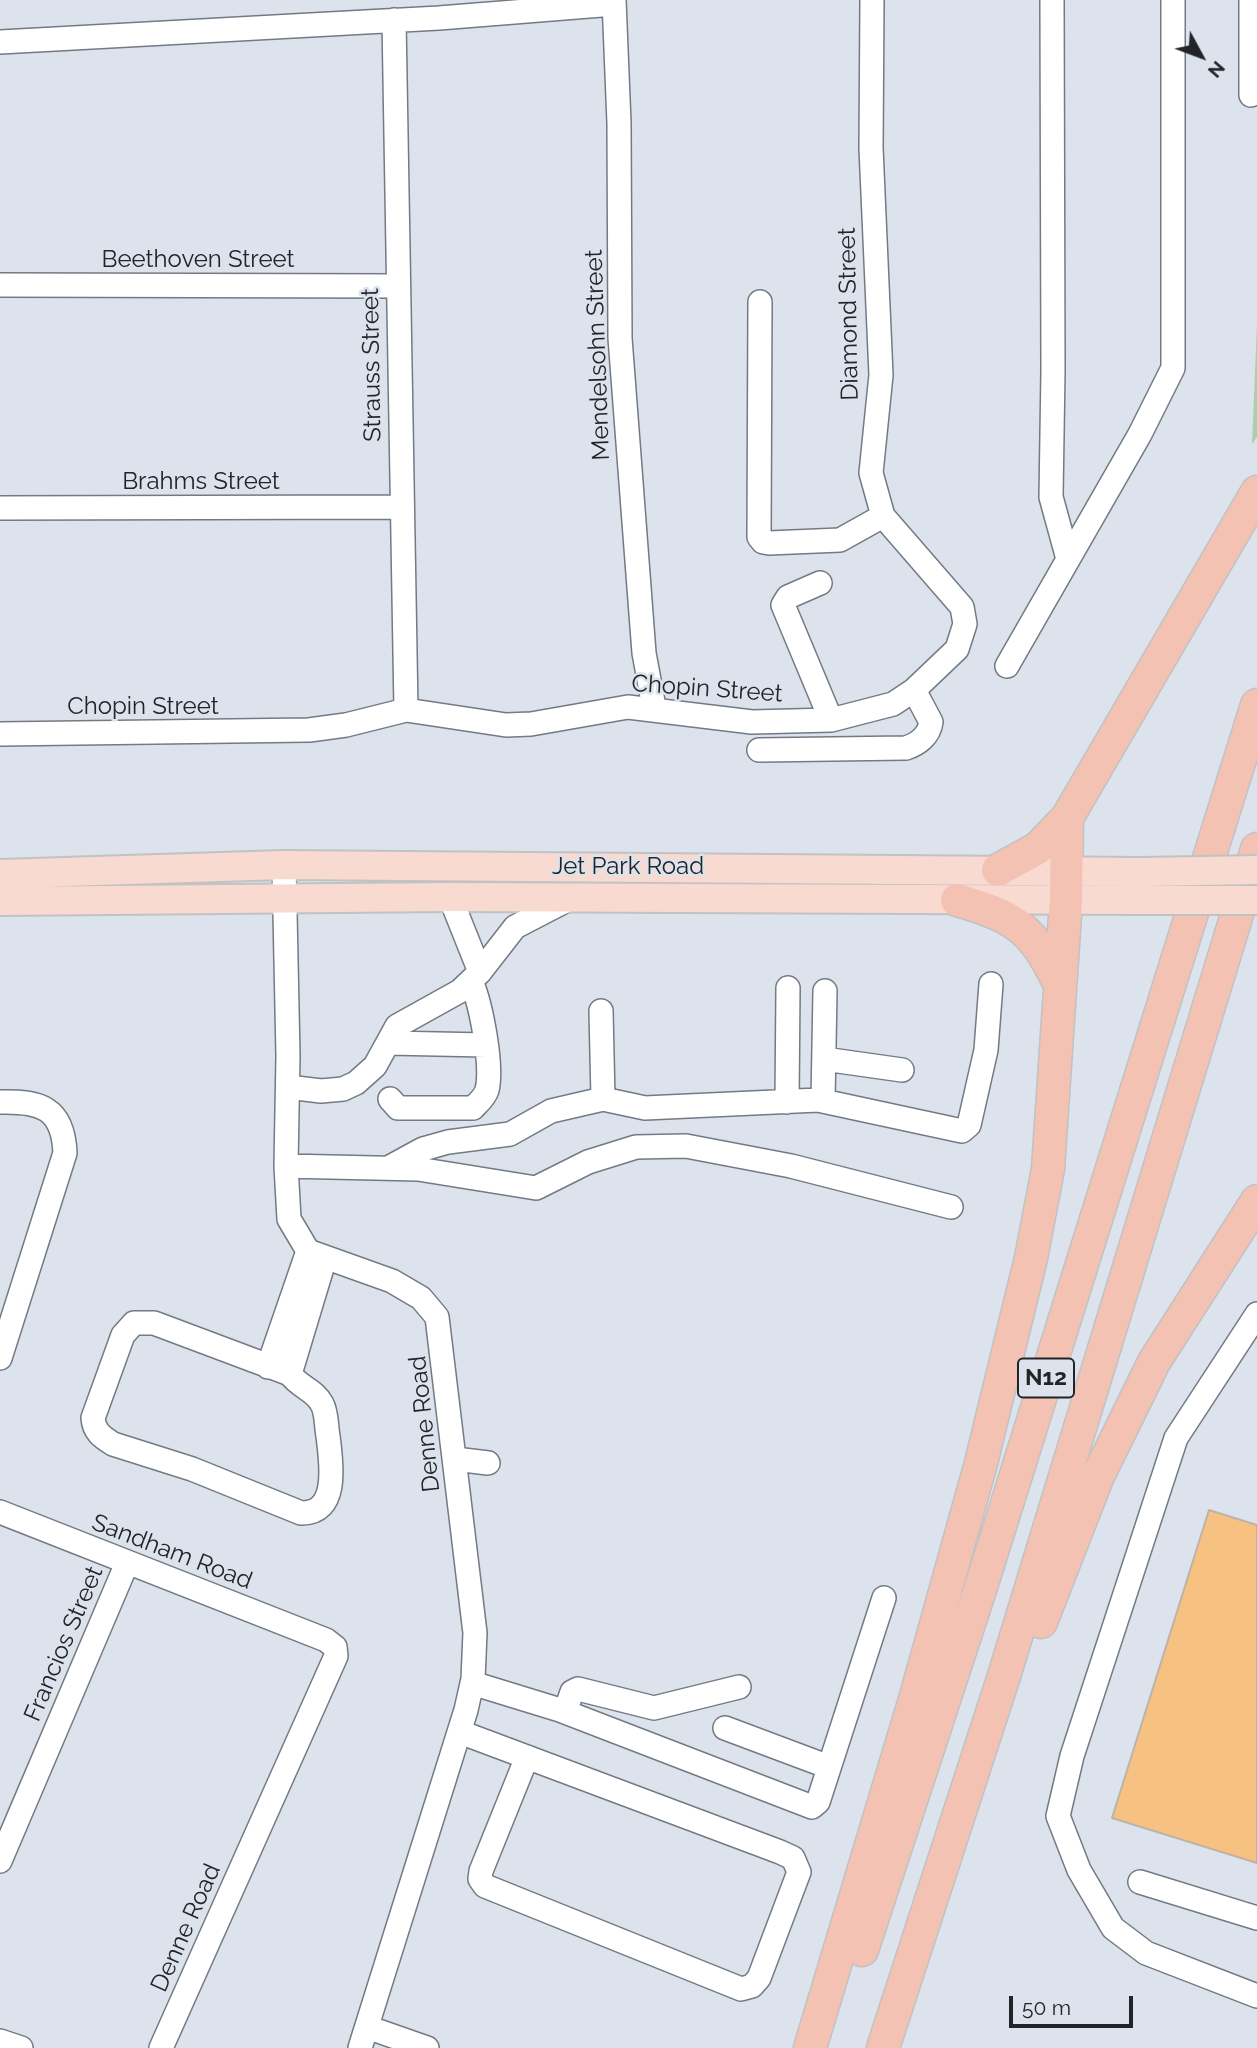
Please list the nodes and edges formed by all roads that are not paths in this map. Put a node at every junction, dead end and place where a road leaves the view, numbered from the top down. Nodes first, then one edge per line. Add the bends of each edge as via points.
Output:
1 (872, 0) edge
2 (1052, 0) edge
3 (1173, 0) edge
4 (1251, 0) edge
5 (614, 2) edge
6 (394, 20) junction
7 (0, 43) edge
8 (1251, 94) dead end
9 (0, 285) edge
10 (397, 286) junction
11 (760, 302) dead end
12 (1257, 492) edge
13 (401, 507) junction
14 (0, 508) edge
15 (883, 516) junction
16 (1068, 559) junction
17 (820, 583) dead end
18 (963, 636) joint
19 (1007, 666) dead end
20 (914, 690) junction
21 (1257, 705) edge
22 (654, 707) junction
23 (406, 710) junction
24 (831, 720) junction
25 (0, 733) edge
26 (760, 750) dead end
27 (1067, 818) junction
28 (1257, 849) edge
29 (284, 865) junction
30 (998, 870) junction
31 (1257, 870) edge
32 (0, 874) edge
33 (1066, 885) junction
34 (287, 897) junction
35 (450, 897) junction
36 (569, 899) junction
37 (957, 900) junction
38 (1257, 900) edge
39 (0, 901) edge
40 (476, 976) junction
41 (1059, 983) junction
42 (991, 984) dead end
43 (788, 988) dead end
44 (825, 991) dead end
45 (601, 1011) dead end
46 (388, 1043) junction
47 (486, 1045) junction
48 (824, 1059) junction
49 (902, 1070) dead end
50 (288, 1087) junction
51 (390, 1099) dead end
52 (603, 1099) junction
53 (823, 1101) junction
54 (0, 1102) edge
55 (788, 1102) junction
56 (286, 1166) junction
57 (387, 1169) junction
58 (1257, 1201) edge
59 (951, 1207) dead end
60 (316, 1255) junction
61 (1257, 1314) edge
62 (0, 1358) edge
63 (268, 1367) junction
64 (290, 1374) junction
65 (455, 1459) junction
66 (488, 1463) dead end
67 (0, 1512) edge
68 (127, 1563) junction
69 (884, 1598) dead end
70 (326, 1640) joint
71 (472, 1684) junction
72 (739, 1687) dead end
73 (565, 1712) junction
74 (725, 1728) dead end
75 (460, 1732) junction
76 (527, 1756) junction
77 (829, 1767) junction
78 (0, 1861) edge
79 (1140, 1881) dead end
80 (1257, 1918) edge
81 (1257, 1996) edge
82 (364, 2037) edge
83 (0, 2041) edge
84 (21, 2048) edge
85 (161, 2048) edge
86 (427, 2048) edge
87 (810, 2048) edge
88 (830, 2048) edge
89 (883, 2048) edge
90 (890, 2048) edge

1 - 15 street, Diamond Street via 871,148 881,375 871,473
2 - 16 street via 1051,497
3 - 16 street via 1173,368
4 - 8 street
5 - 6 street
5 - 22 street, Mendelsohn Street via 621,338 644,653
6 - 7 street
6 - 10 street, Strauss Street
9 - 10 street, Beethoven Street
10 - 13 street, Strauss Street
11 - 15 street via 760,537 769,543 841,540
12 - 27 highway
13 - 14 street, Brahms Street
13 - 23 street, Strauss Street
15 - 18 street, Diamond Street via 956,596 964,615
16 - 19 street
17 - 24 street via 788,597 783,605
18 - 20 street, Chopin Street via 957,649
20 - 24 street, Chopin Street via 893,704
20 - 26 street via 931,722 917,744 906,748
21 - 88 highway, N12 via 984,1576
22 - 23 street, Chopin Street via 628,706 520,725
22 - 24 street, Chopin Street via 752,722
23 - 25 street, Chopin Street via 309,730
27 - 30 highway via 1038,848
27 - 33 highway
28 - 89 highway, N12 via 1008,1662
29 - 30 main road, Jet Park Road
29 - 32 main road, Jet Park Road
29 - 34 street
30 - 33 main road, Jet Park Road
31 - 33 main road, Jet Park Road, bridge via 1142,872
33 - 37 main road, Jet Park Road
33 - 38 main road, Jet Park Road, bridge via 1139,900
33 - 41 highway
34 - 35 main road, Jet Park Road
34 - 39 main road, Jet Park Road
34 - 50 street
35 - 36 main road, Jet Park Road
35 - 40 street
36 - 37 main road, Jet Park Road
36 - 40 street via 515,927
37 - 41 highway via 1001,913 1027,932
40 - 46 street via 451,997 397,1026
40 - 47 street
41 - 87 highway via 1048,1170 1031,1258 981,1463 916,1696
42 - 53 street via 986,1050 967,1129
43 - 55 street
44 - 48 street
45 - 52 street
46 - 47 street
46 - 50 street via 375,1066 343,1089
47 - 51 street via 487,1090 474,1108 398,1108
48 - 49 street
48 - 53 street
50 - 56 street
52 - 55 street via 645,1108
52 - 57 street via 551,1111 510,1134 423,1149
53 - 55 street
54 - 62 street via 23,1101 48,1109 62,1128 65,1153
56 - 57 street
56 - 60 street via 289,1219
57 - 59 street via 450,1172 536,1188 588,1162 636,1147 686,1146 791,1166
58 - 90 highway via 1154,1362 1098,1476 1036,1634
60 - 63 street
60 - 64 street
60 - 65 street, Denne Road via 392,1281 434,1310 441,1331
61 - 81 street via 1176,1438 1072,1755 1058,1816 1079,1870 1113,1928 1135,1947
63 - 64 street
63 - 64 street via 154,1323 134,1323 122,1335 93,1423 113,1444 308,1513 326,1499 332,1469 324,1407
65 - 66 street
65 - 71 street, Denne Road via 475,1633
67 - 68 street, Sandham Road
68 - 70 street, Sandham Road
68 - 78 street, Francios Street
69 - 77 street
70 - 85 street, Denne Road via 335,1647 336,1656
71 - 73 street
71 - 75 street, Denne Road
72 - 73 street via 654,1708 578,1689 572,1692
73 - 77 street via 807,1808 818,1802
74 - 77 street
75 - 76 street
75 - 82 street, Denne Road
76 - 76 street via 793,1858 799,1872 752,1986 741,1989 485,1886 481,1871
79 - 80 street
82 - 86 street
83 - 84 street

